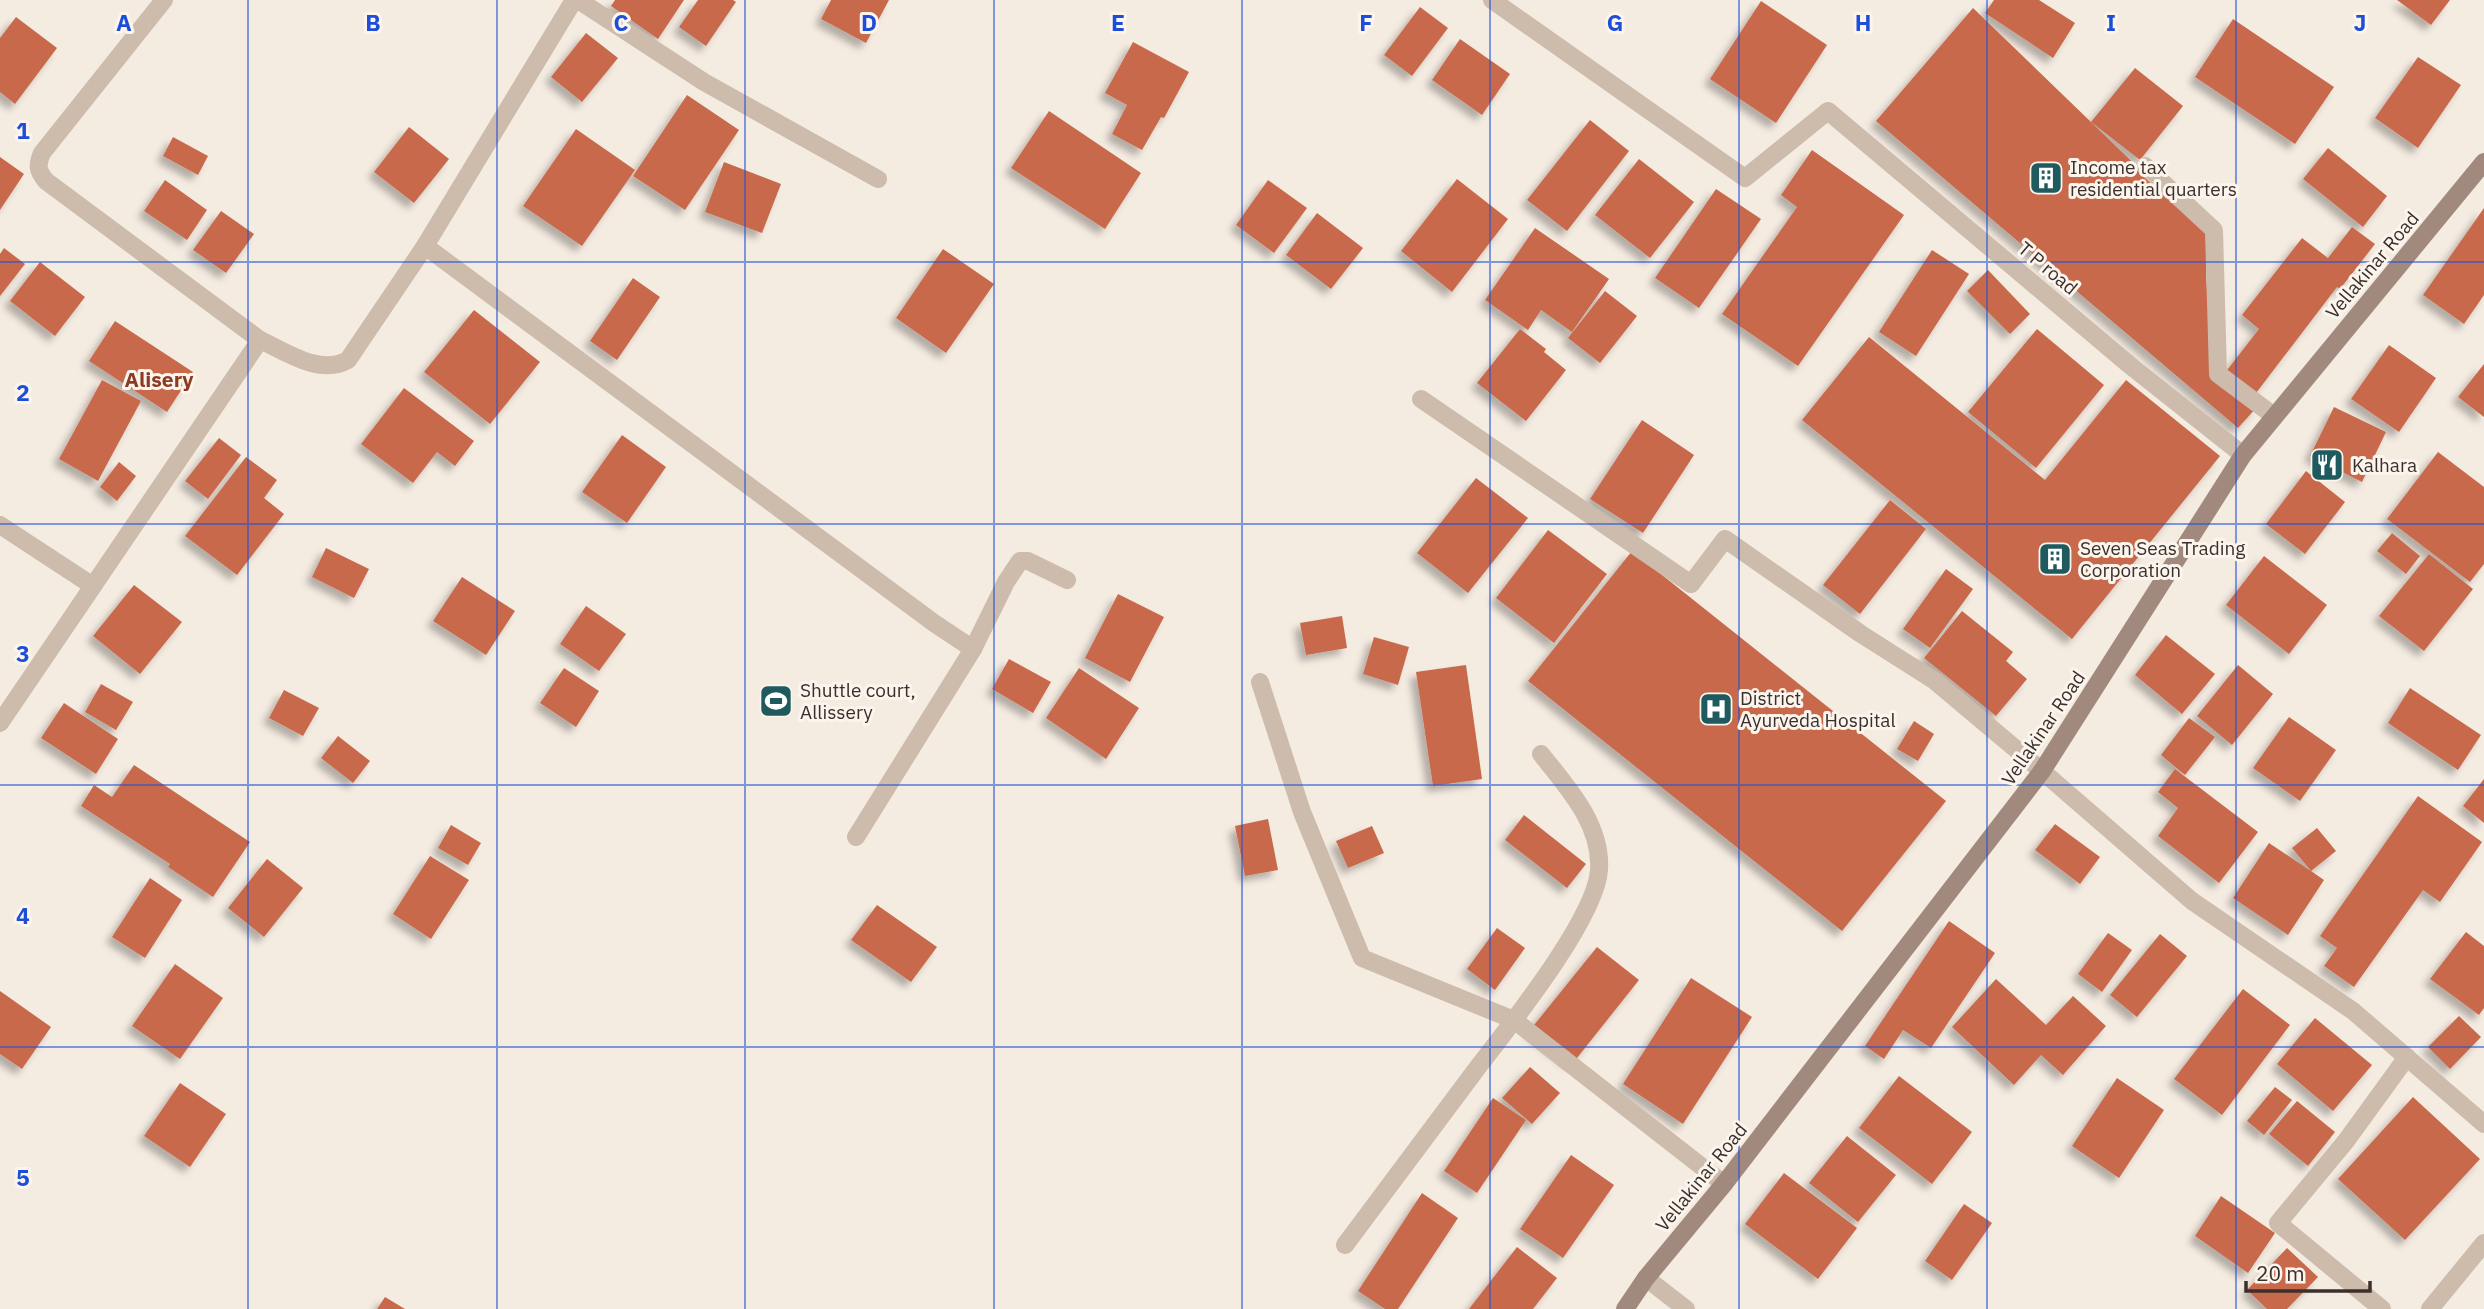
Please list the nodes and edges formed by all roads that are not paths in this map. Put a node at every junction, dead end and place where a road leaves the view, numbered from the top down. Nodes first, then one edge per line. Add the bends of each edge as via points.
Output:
1 (164, 0) edge
2 (576, 0) edge
3 (1492, 0) edge
4 (2484, 162) edge
5 (2145, 166) dead end
6 (878, 180) dead end
7 (425, 246) junction
8 (260, 340) junction
9 (1421, 399) dead end
10 (2274, 416) junction
11 (2243, 456) junction
12 (0, 524) edge
13 (1067, 580) dead end
14 (93, 586) junction
15 (966, 644) junction
16 (1260, 682) dead end
17 (0, 723) edge
18 (1541, 754) dead end
19 (2042, 771) junction
20 (856, 837) dead end
21 (1514, 1020) junction
22 (2407, 1057) junction
23 (2484, 1124) edge
24 (1724, 1184) junction
25 (2484, 1243) edge
26 (1345, 1245) dead end
27 (1646, 1278) junction
28 (1625, 1309) edge
29 (1686, 1309) edge
30 (2382, 1309) edge
31 (2430, 1309) edge

1 - 8 street via 42,153 38,172
2 - 6 street via 704,82
2 - 7 street
3 - 11 street, T P road via 1745,178 1828,111
4 - 10 main road, Vellakinar Road
5 - 10 street via 2214,230 2218,374
7 - 8 street via 348,360 336,367 321,367
7 - 15 street
8 - 14 street
9 - 19 street via 1691,584 1725,539 1935,681
10 - 11 main road, Vellakinar Road
11 - 19 main road, Vellakinar Road
12 - 14 street
13 - 15 street via 1020,561
14 - 17 street
15 - 20 street
16 - 21 street via 1302,812 1362,958
18 - 21 street via 1576,799 1594,833 1599,870 1591,900 1574,933
19 - 22 street via 2192,901 2353,1011
19 - 24 main road, Vellakinar Road
21 - 24 street
21 - 26 street
22 - 23 street
22 - 30 street via 2278,1223
24 - 27 main road, Vellakinar Road
25 - 31 street
27 - 28 main road, Vellakinar Road
27 - 29 street

